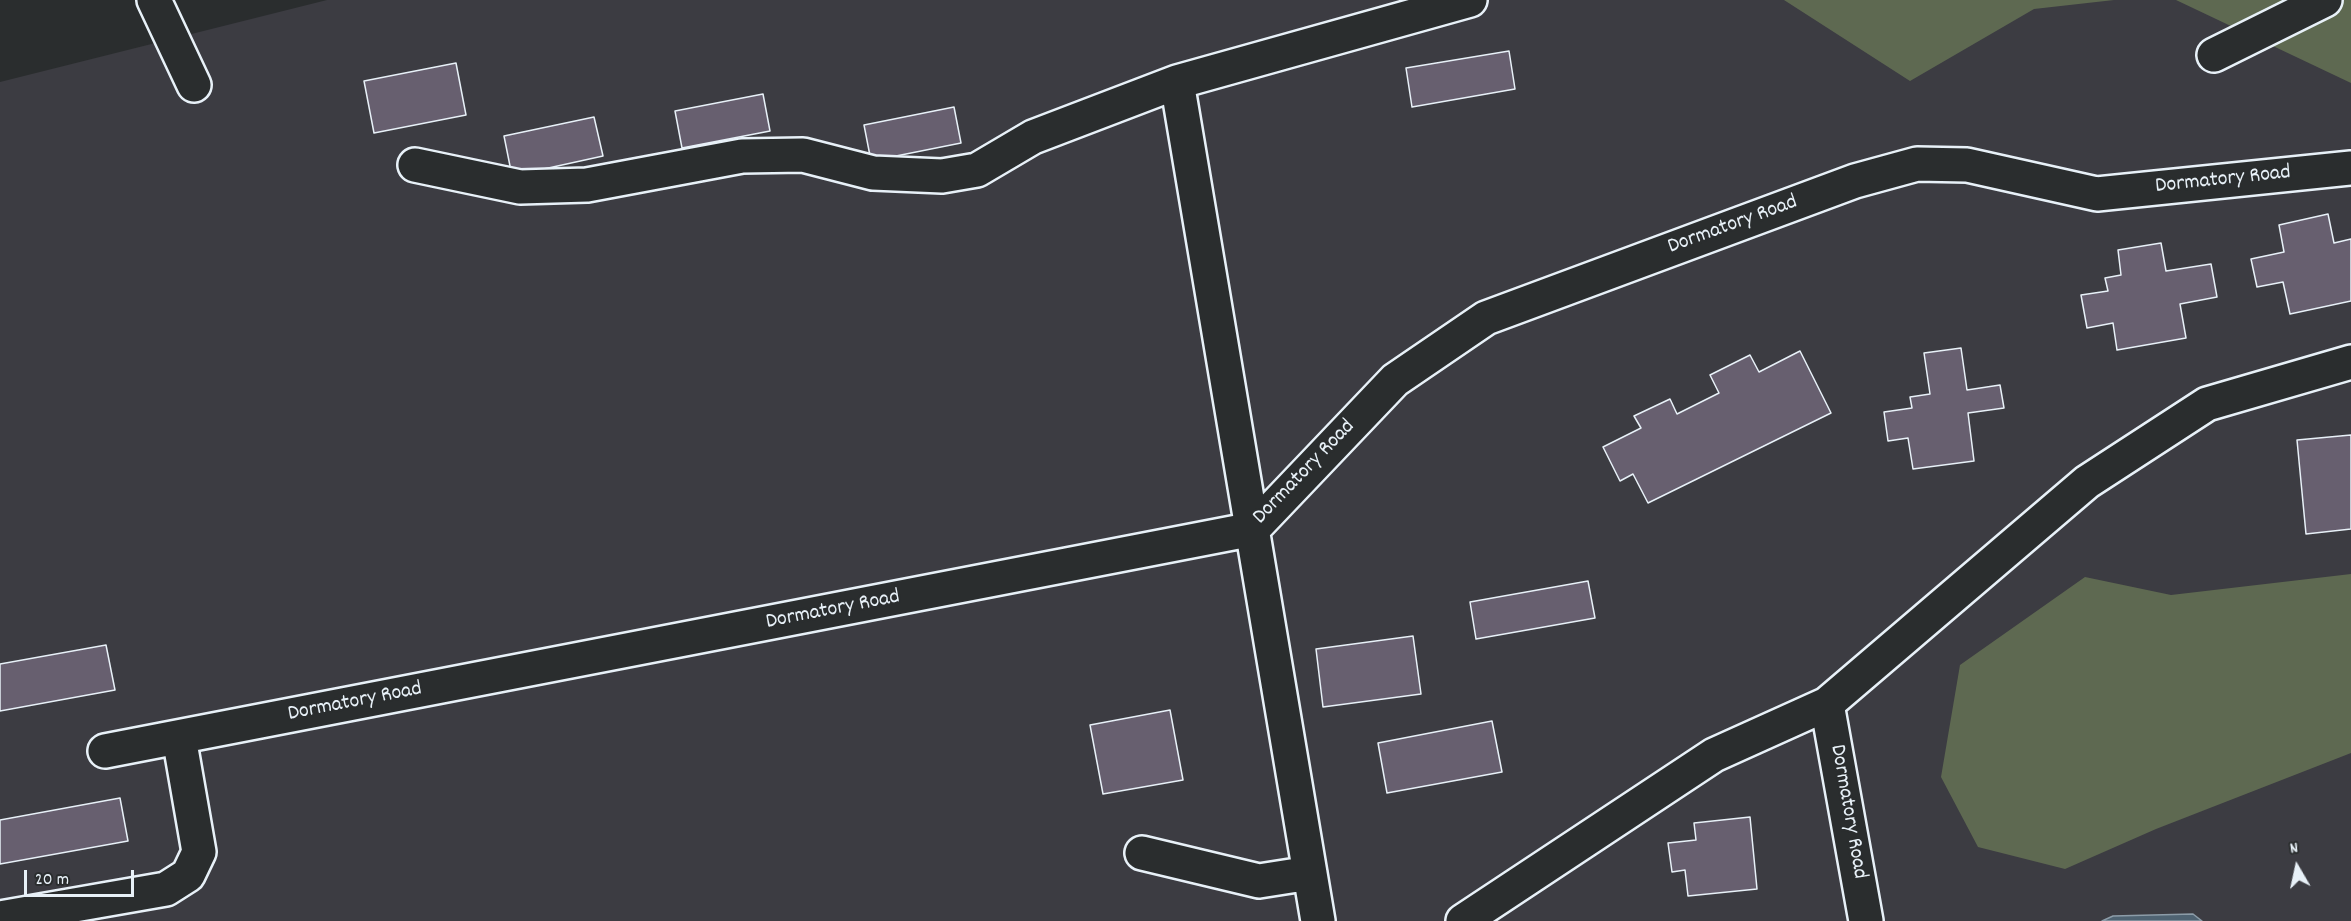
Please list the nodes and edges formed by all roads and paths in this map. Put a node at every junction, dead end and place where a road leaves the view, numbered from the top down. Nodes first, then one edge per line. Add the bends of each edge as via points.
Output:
1 (154, 0) edge
2 (1470, 0) edge
3 (2325, 0) edge
4 (2214, 55) dead end
5 (1177, 82) junction
6 (194, 85) dead end
7 (415, 165) dead end
8 (2351, 168) edge
9 (2351, 362) edge
10 (1253, 529) junction
11 (1827, 704) junction
12 (179, 737) junction
13 (105, 751) dead end
14 (1142, 853) dead end
15 (1310, 873) junction
16 (0, 918) edge
17 (1318, 921) edge
18 (1463, 921) edge
19 (1866, 921) edge

1 - 6 street
2 - 5 street
3 - 4 street
5 - 7 street via 1033,137 977,170 942,176 873,172 802,155 742,156 587,185 520,187
5 - 10 street
8 - 10 street, Dormatory Road via 2097,194 1966,165 1917,164 1855,181 1486,318 1395,380
9 - 11 street via 2207,404 2087,482
10 - 12 street, Dormatory Road
10 - 15 street
11 - 18 street via 1714,755
11 - 19 street, Dormatory Road
12 - 13 street, Dormatory Road
12 - 16 street via 199,852 188,875 166,889
14 - 15 street via 1259,881
15 - 17 street

